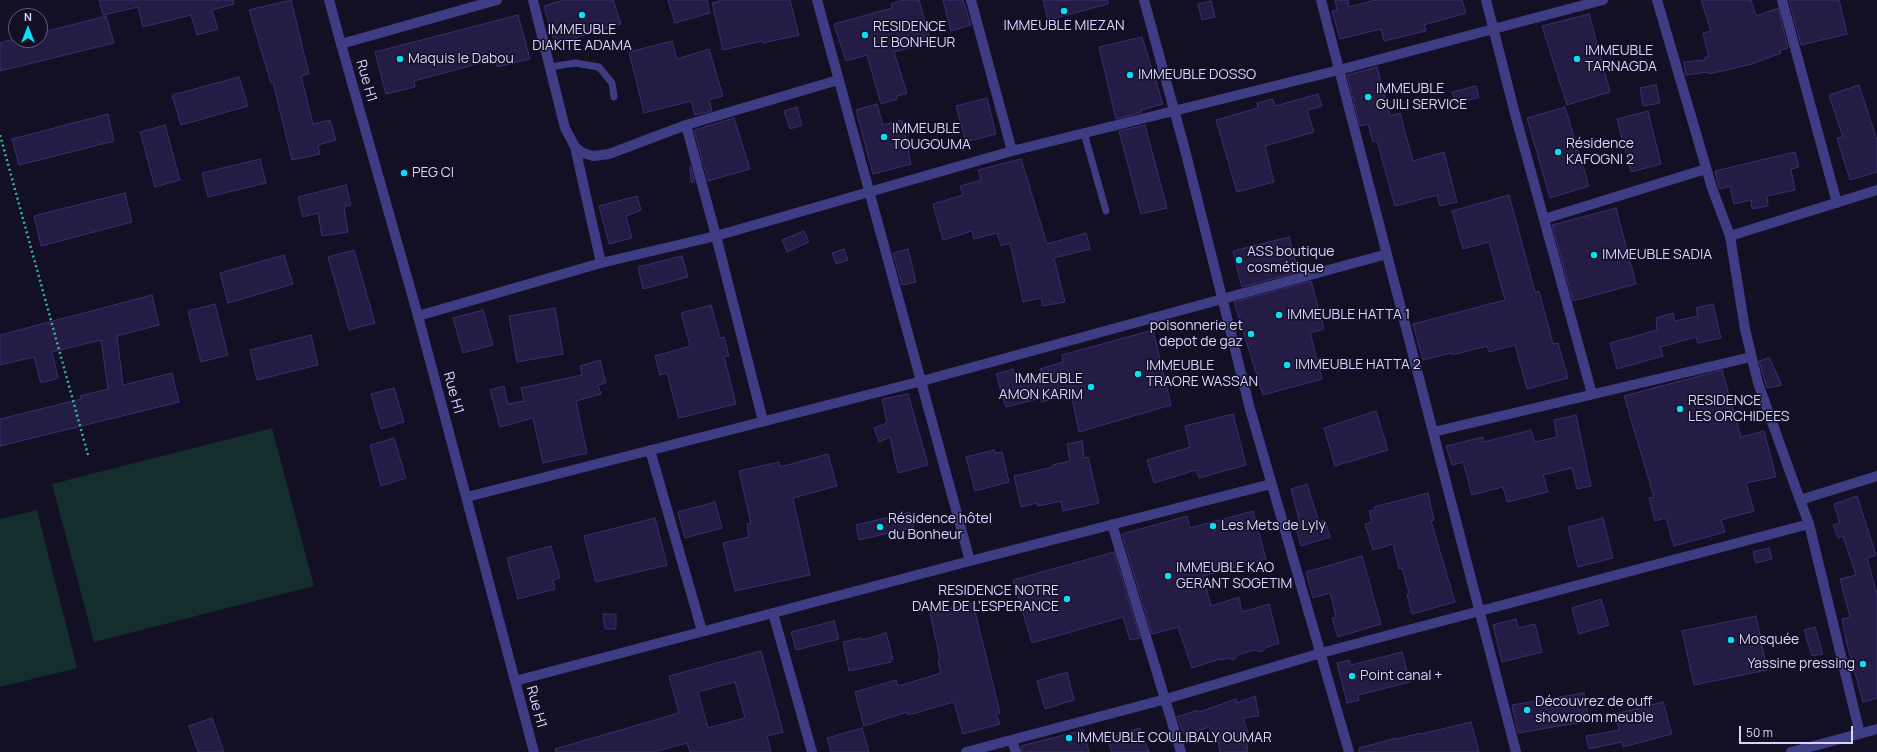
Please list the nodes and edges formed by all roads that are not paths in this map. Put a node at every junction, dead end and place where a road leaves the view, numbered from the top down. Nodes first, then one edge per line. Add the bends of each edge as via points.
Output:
1 (329, 0) edge
2 (497, 0) edge
3 (533, 0) edge
4 (817, 0) edge
5 (971, 0) edge
6 (1144, 0) edge
7 (1321, 0) edge
8 (1486, 0) edge
9 (1603, 0) edge
10 (1657, 0) edge
11 (1782, 0) edge
12 (1493, 28) junction
13 (341, 44) junction
14 (550, 67) junction
15 (1339, 70) junction
16 (838, 80) junction
17 (614, 97) dead end
18 (1173, 111) junction
19 (686, 125) junction
20 (1084, 133) junction
21 (574, 147) junction
22 (1012, 151) junction
23 (1706, 169) junction
24 (1877, 190) edge
25 (870, 193) junction
26 (1837, 203) junction
27 (1106, 211) dead end
28 (1544, 219) junction
29 (716, 236) junction
30 (1730, 236) junction
31 (1387, 254) junction
32 (601, 263) junction
33 (1222, 299) junction
34 (418, 316) junction
35 (1751, 357) junction
36 (922, 381) junction
37 (1592, 394) junction
38 (763, 421) junction
39 (1433, 432) junction
40 (650, 450) junction
41 (1877, 478) edge
42 (1271, 484) junction
43 (467, 496) junction
44 (1800, 500) junction
45 (1112, 524) junction
46 (1809, 524) junction
47 (970, 561) junction
48 (773, 612) junction
49 (1480, 612) junction
50 (702, 631) junction
51 (1321, 653) junction
52 (515, 681) junction
53 (1166, 699) junction
54 (1877, 729) edge
55 (1860, 734) junction
56 (1012, 741) junction
57 (534, 752) edge
58 (812, 752) edge
59 (966, 752) edge
60 (1016, 752) edge
61 (1180, 752) edge
62 (1349, 752) edge
63 (1516, 752) edge
64 (1791, 752) edge

1 - 13 street, Rue H1
2 - 13 street
3 - 14 street
4 - 16 street
5 - 22 street
6 - 18 street
7 - 15 street
8 - 12 street
9 - 12 street
10 - 23 street
11 - 26 street
12 - 15 street
12 - 28 street
13 - 34 street, Rue H1
14 - 17 lane via 574,63 599,67 612,83
14 - 21 street via 565,128
15 - 18 street
15 - 31 street
16 - 19 street
16 - 25 street
18 - 20 street
18 - 33 street
19 - 21 street via 609,154 593,156
19 - 29 street
20 - 22 street
20 - 27 lane
21 - 32 street
22 - 25 street
23 - 28 street
23 - 30 street
24 - 26 street
25 - 29 street
25 - 36 street
26 - 30 street
28 - 37 street
29 - 32 street
29 - 38 street
30 - 35 street
31 - 33 street
31 - 39 street
32 - 34 street
33 - 36 street
33 - 42 street
34 - 43 street, Rue H1
35 - 37 street
35 - 44 street
36 - 38 street
36 - 47 street
37 - 39 street
38 - 40 street
39 - 49 street
40 - 43 street
40 - 50 street
41 - 44 street
42 - 45 street
42 - 51 street
43 - 52 street, Rue H1
44 - 46 street
45 - 47 street
45 - 53 street
46 - 49 street
46 - 55 street
47 - 48 street
48 - 50 street
48 - 58 street
49 - 51 street
49 - 63 street
50 - 52 street
51 - 53 street
51 - 62 street
52 - 57 street, Rue H1
53 - 56 street
53 - 61 street
54 - 55 street
55 - 64 street
56 - 59 street
56 - 60 street

